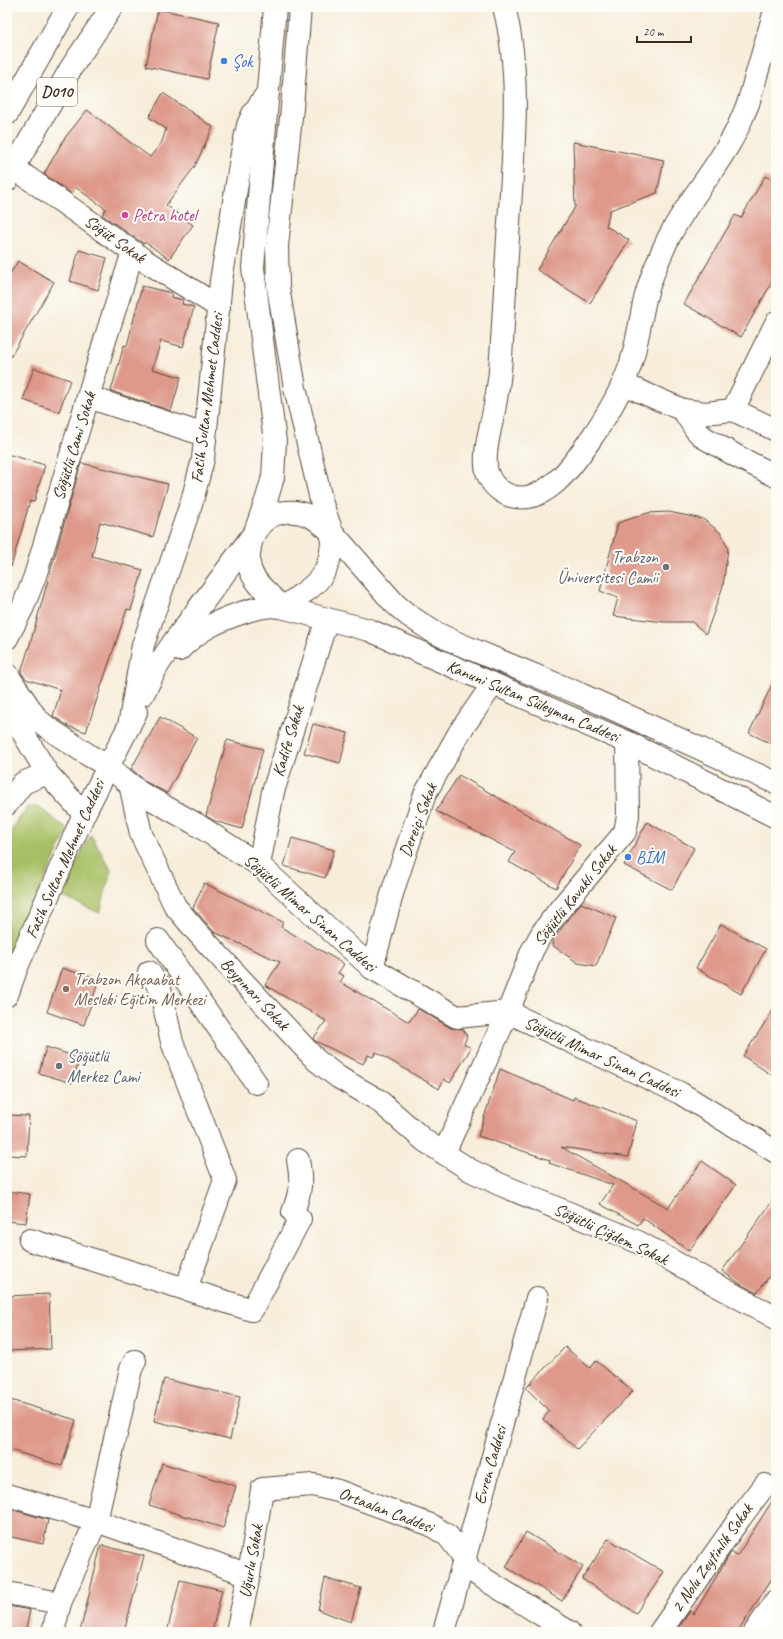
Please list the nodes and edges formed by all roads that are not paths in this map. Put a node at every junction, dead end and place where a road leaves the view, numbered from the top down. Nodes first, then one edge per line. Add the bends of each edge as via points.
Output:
1 (68, 7) edge
2 (112, 7) edge
3 (275, 7) edge
4 (300, 7) edge
5 (504, 7) edge
6 (776, 7) edge
7 (268, 92) junction
8 (7, 114) edge
9 (10, 174) edge
10 (133, 252) junction
11 (218, 307) junction
12 (776, 323) edge
13 (623, 384) junction
14 (88, 397) junction
15 (684, 410) junction
16 (734, 410) junction
17 (776, 430) edge
18 (206, 435) junction
19 (776, 476) edge
20 (255, 532) junction
21 (332, 532) junction
22 (281, 606) junction
23 (327, 619) junction
24 (7, 638) edge
25 (7, 674) edge
26 (494, 684) junction
27 (143, 694) junction
28 (7, 706) edge
29 (130, 726) junction
30 (627, 742) junction
31 (108, 766) junction
32 (47, 773) junction
33 (776, 783) edge
34 (130, 784) junction
35 (7, 804) edge
36 (84, 814) junction
37 (776, 817) edge
38 (259, 865) junction
39 (158, 940) dead end
40 (372, 968) junction
41 (149, 972) dead end
42 (7, 995) edge
43 (508, 1012) junction
44 (256, 1083) dead end
45 (776, 1152) edge
46 (444, 1153) junction
47 (298, 1160) dead end
48 (30, 1240) dead end
49 (186, 1289) junction
50 (537, 1298) dead end
51 (776, 1318) edge
52 (135, 1362) dead end
53 (765, 1485) dead end
54 (262, 1489) joint
55 (7, 1495) edge
56 (96, 1521) junction
57 (464, 1556) junction
58 (249, 1575) junction
59 (7, 1593) edge
60 (776, 1601) edge
61 (60, 1603) junction
62 (776, 1625) edge
63 (53, 1632) edge
64 (237, 1632) edge
65 (444, 1632) edge
66 (569, 1632) edge
67 (660, 1632) edge
68 (755, 1632) edge
69 (771, 1632) edge

1 - 8 main road, D010
2 - 9 main road, D010 via 71,68
3 - 7 main road, Fatih Sultan Mehmet Caddesi
4 - 21 main road, Fatih Sultan Mehmet Caddesi via 277,246 278,287 297,396 322,504
5 - 13 main road via 510,30 514,86 500,373 486,460 488,476 496,487 518,498 540,494 553,484 581,454 608,413
6 - 13 main road via 742,119 730,144 684,211 659,260 646,296 635,348
7 - 11 main road, Fatih Sultan Mehmet Caddesi via 248,125
7 - 20 main road, Fatih Sultan Mehmet Caddesi via 253,268 275,442 273,477
9 - 10 main road, Söğüt Sokak
10 - 11 main road, Söğüt Sokak
10 - 14 main road, Söğütlü Cami Sokak
11 - 18 main road, Fatih Sultan Mehmet Caddesi
12 - 16 main road
13 - 15 main road
14 - 18 main road
14 - 24 main road, Söğütlü Cami Sokak via 35,576
15 - 16 main road
15 - 19 main road via 703,437
16 - 17 main road
18 - 29 main road, Fatih Sultan Mehmet Caddesi via 192,501 143,644
20 - 21 main road, Fatih Sultan Mehmet Caddesi via 263,520 274,514 296,512 310,516
20 - 22 main road, Fatih Sultan Mehmet Caddesi via 249,554 250,568 256,580
20 - 27 main road, Fatih Sultan Mehmet Caddesi via 173,643
21 - 22 main road, Fatih Sultan Mehmet Caddesi via 331,555 324,575 302,594
21 - 33 main road, Kanuni Sultan Süleyman Caddesi via 394,603 432,631
22 - 23 main road, Kanuni Sultan Süleyman Caddesi
22 - 27 main road, Fatih Sultan Mehmet Caddesi via 243,612 202,630 179,649
23 - 26 main road, Kanuni Sultan Süleyman Caddesi via 369,630
23 - 38 main road, Kadife Sokak via 273,792
25 - 31 main road, Söğütlü Mimar Sinan Caddesi via 37,719
26 - 30 main road, Kanuni Sultan Süleyman Caddesi
26 - 40 main road, Dereiçi Sokak via 459,734 425,794 394,887
27 - 29 main road, Fatih Sultan Mehmet Caddesi
28 - 32 main road
29 - 31 main road, Fatih Sultan Mehmet Caddesi
30 - 37 main road, Kanuni Sultan Süleyman Caddesi
30 - 43 main road, Söğütlü Kavaklı Sokak via 628,816 625,832 542,932
31 - 34 main road, Söğütlü Mimar Sinan Caddesi
31 - 36 main road, Fatih Sultan Mehmet Caddesi
32 - 35 main road via 23,783
32 - 36 main road
34 - 38 main road, Söğütlü Mimar Sinan Caddesi
34 - 46 main road, Beypınarı Sokak via 141,834 175,906 197,932 316,1060 338,1077 378,1100 425,1141
36 - 42 main road, Fatih Sultan Mehmet Caddesi
38 - 40 main road, Söğütlü Mimar Sinan Caddesi
39 - 44 main road
40 - 43 main road, Söğütlü Mimar Sinan Caddesi via 457,1017
41 - 49 main road via 160,988 172,1042 225,1180
43 - 45 main road, Söğütlü Mimar Sinan Caddesi via 680,1093
43 - 46 main road, Söğütlü Kavaklı Sokak
46 - 51 main road, Söğütlü Çiğdem Sokak via 470,1170 499,1184 638,1242
47 - 49 main road via 302,1181 293,1212 300,1219 252,1310
48 - 49 main road
50 - 57 main road, Evren Caddesi
52 - 56 main road via 131,1369
53 - 67 main road, 2 Nolu Zeytinlik Sokak
54 - 57 main road, Ortaalan Caddesi via 313,1486 338,1491 431,1525 448,1536
54 - 58 main road, Uğurlu Sokak
55 - 56 main road
56 - 58 main road
56 - 61 main road
57 - 65 main road, Evren Caddesi
57 - 66 main road, Ortaalan Caddesi via 470,1570
58 - 64 main road, Uğurlu Sokak
59 - 61 main road
60 - 68 main road
61 - 63 main road
62 - 69 main road

